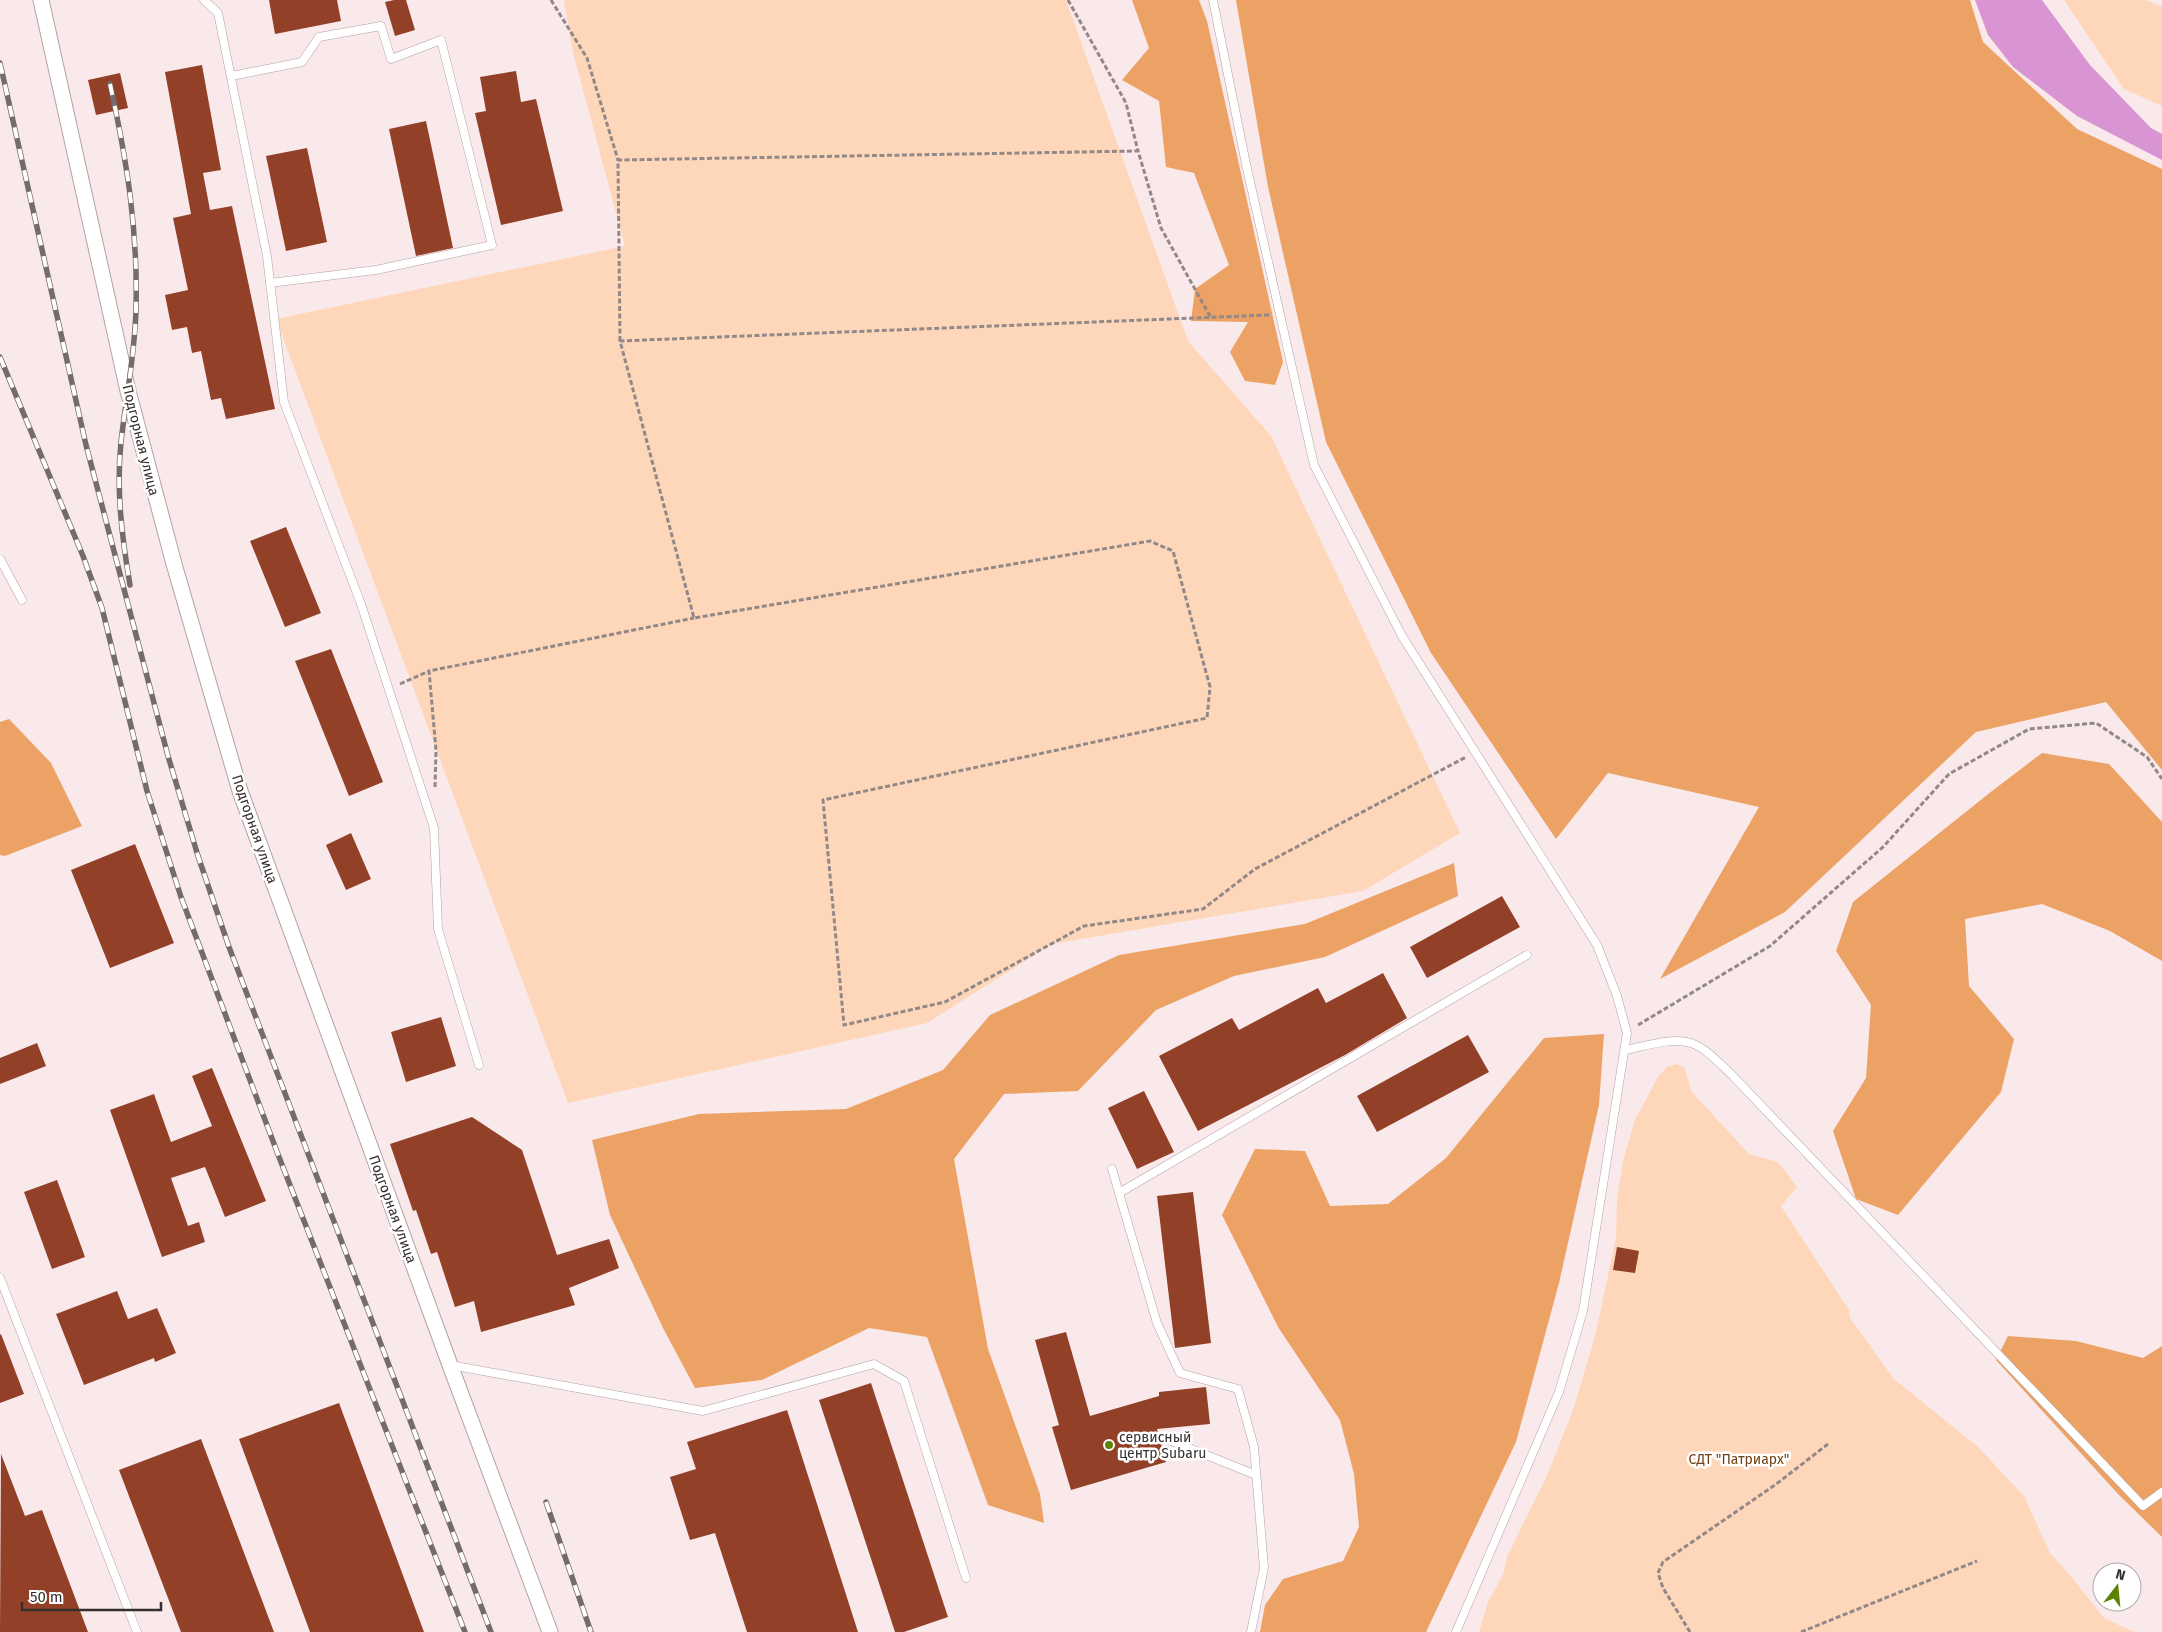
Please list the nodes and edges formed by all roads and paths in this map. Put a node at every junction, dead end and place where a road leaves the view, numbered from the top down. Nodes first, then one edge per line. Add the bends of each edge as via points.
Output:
1 (41, 0) edge
2 (204, 0) edge
3 (551, 0) edge
4 (1068, 0) edge
5 (1214, 0) edge
6 (231, 76) junction
7 (1138, 151) junction
8 (618, 160) junction
9 (270, 283) junction
10 (1282, 315) junction
11 (1211, 318) junction
12 (620, 341) junction
13 (0, 559) edge
14 (22, 600) dead end
15 (694, 618) junction
16 (429, 671) junction
17 (389, 689) junction
18 (1475, 752) junction
19 (2162, 779) edge
20 (435, 789) dead end
21 (1527, 955) dead end
22 (1627, 1032) junction
23 (1626, 1050) junction
24 (479, 1065) dead end
25 (1112, 1169) dead end
26 (1120, 1193) junction
27 (0, 1278) edge
28 (450, 1365) junction
29 (1168, 1440) dead end
30 (1828, 1444) dead end
31 (1256, 1475) junction
32 (2162, 1492) edge
33 (1977, 1562) dead end
34 (966, 1578) dead end
35 (137, 1632) edge
36 (550, 1632) edge
37 (1251, 1632) edge
38 (1456, 1632) edge
39 (1690, 1632) edge
40 (1801, 1632) edge

1 - 28 street, Подгорная улица via 128,391 240,791
2 - 6 lane via 218,13
3 - 8 path via 587,58
4 - 7 path via 1126,103
5 - 10 lane via 1246,164
6 - 9 lane
6 - 9 lane via 302,62 319,37 381,26 391,59 441,40 492,245 376,270
7 - 8 path
7 - 11 path via 1161,228
8 - 12 path
9 - 17 lane via 284,402 361,604
10 - 11 path
10 - 18 lane via 1314,464 1402,636
11 - 12 path
12 - 15 path
13 - 14 lane
15 - 16 path
15 - 18 path via 1150,541 1173,550 1210,687 1207,718 823,800 844,1025 945,1002 1084,926 1203,909 1255,868
16 - 17 path
16 - 20 path via 436,750
17 - 24 lane via 434,828 438,929
18 - 22 lane via 1597,945
19 - 22 path via 2147,757 2096,723 2029,730 1949,774 1883,848 1770,946
21 - 26 lane
22 - 23 lane
23 - 32 lane via 1676,1041 1692,1043 1711,1056 2143,1506
23 - 38 lane via 1583,1311 1574,1344 1559,1392
25 - 26 lane
26 - 31 lane via 1157,1323 1180,1373 1238,1390 1254,1447
27 - 35 lane
28 - 34 lane via 703,1411 874,1364 904,1380
28 - 36 street, Подгорная улица
29 - 31 lane
30 - 39 path via 1775,1485 1663,1562 1658,1573 1663,1588
31 - 37 lane via 1264,1568
33 - 40 path

